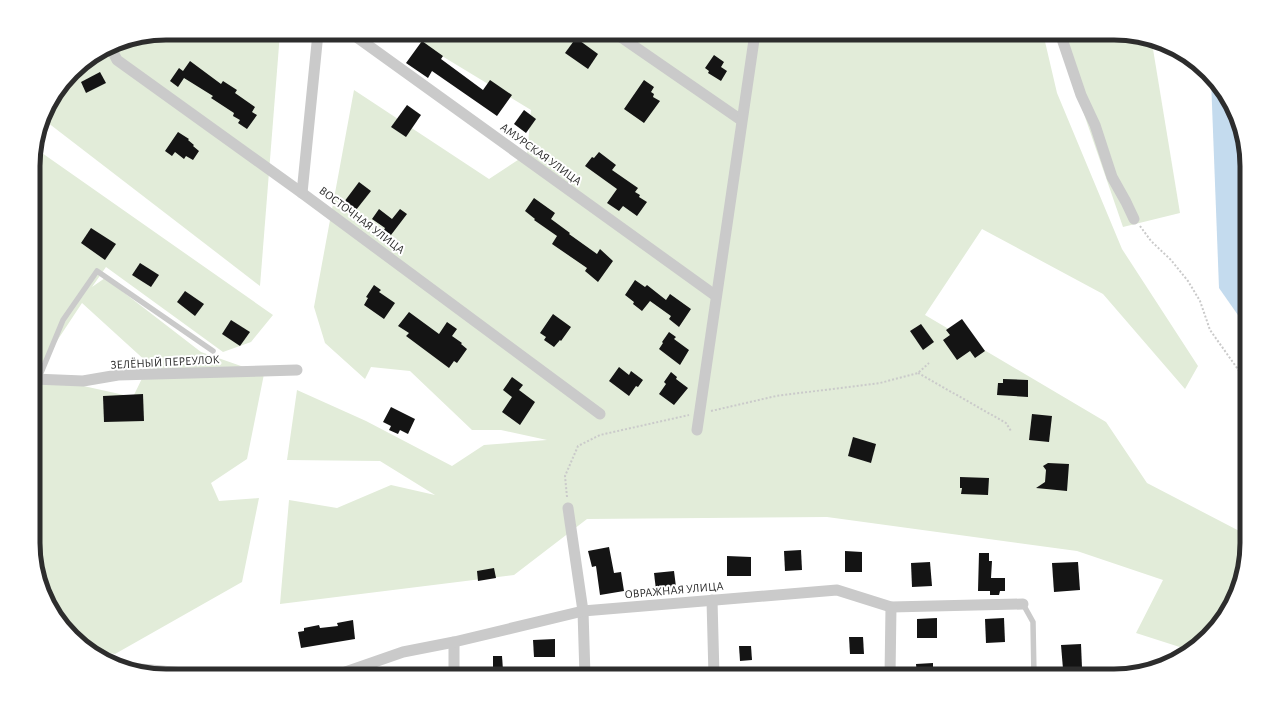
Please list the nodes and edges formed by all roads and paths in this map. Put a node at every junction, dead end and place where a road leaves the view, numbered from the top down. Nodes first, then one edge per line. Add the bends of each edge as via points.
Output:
1 (317, 40) edge
2 (361, 40) edge
3 (625, 40) edge
4 (754, 40) edge
5 (1062, 40) edge
6 (113, 52) edge
7 (741, 120) junction
8 (302, 192) junction
9 (1134, 219) joint
10 (716, 296) junction
11 (213, 351) dead end
12 (929, 363) dead end
13 (297, 370) dead end
14 (40, 371) edge
15 (1240, 372) edge
16 (918, 373) junction
17 (40, 380) edge
18 (707, 412) dead end
19 (600, 414) dead end
20 (692, 415) dead end
21 (697, 430) dead end
22 (1011, 431) dead end
23 (568, 508) joint
24 (712, 600) junction
25 (1023, 604) joint
26 (891, 607) junction
27 (583, 611) junction
28 (454, 642) junction
29 (354, 669) edge
30 (454, 669) edge
31 (585, 669) edge
32 (714, 669) edge
33 (890, 669) edge
34 (1034, 669) edge

1 - 8 street
2 - 10 street, АМУРСКАЯ УЛИЦА
3 - 7 street
4 - 7 street
5 - 9 street via 1112,177
6 - 8 street, ВОСТОЧНАЯ УЛИЦА via 117,60
7 - 10 street
8 - 19 street, ВОСТОЧНАЯ УЛИЦА
9 - 15 path via 1188,281 1200,301 1210,330
10 - 21 street
11 - 14 lane via 97,271 63,320
12 - 16 path
13 - 17 street, ЗЕЛЁНЫЙ ПЕРЕУЛОК via 118,375 83,381
16 - 18 path via 880,383 776,396
16 - 22 path via 1006,423
20 - 23 path via 600,435 578,446 565,476
23 - 27 street
24 - 26 street, ОВРАЖНАЯ УЛИЦА via 837,590
24 - 27 street, ОВРАЖНАЯ УЛИЦА
24 - 32 street
25 - 26 street, ОВРАЖНАЯ УЛИЦА
25 - 34 lane via 1033,622
26 - 33 street
27 - 28 street, ОВРАЖНАЯ УЛИЦА
27 - 31 street
28 - 29 street, ОВРАЖНАЯ УЛИЦА via 402,652
28 - 30 street

